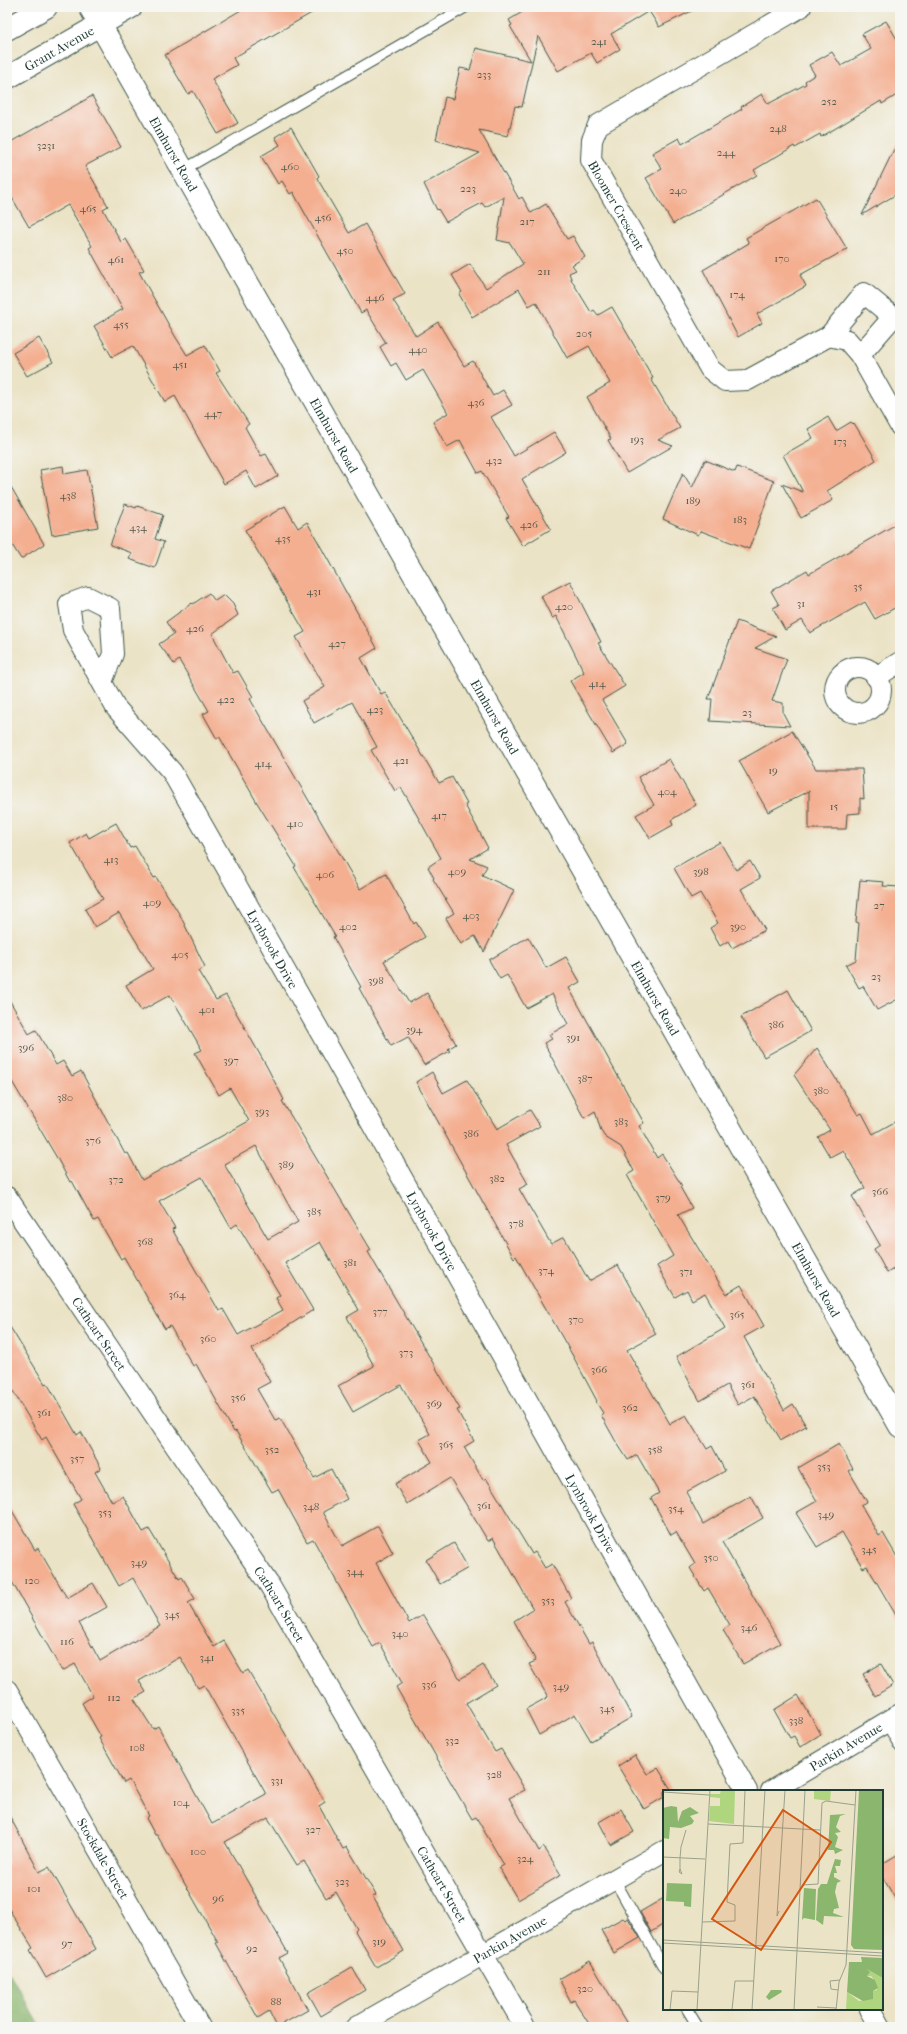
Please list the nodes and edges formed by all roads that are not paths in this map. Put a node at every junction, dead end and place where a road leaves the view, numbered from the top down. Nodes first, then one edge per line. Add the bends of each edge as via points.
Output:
1 (46, 7) edge
2 (131, 7) edge
3 (466, 7) edge
4 (801, 7) edge
5 (95, 16) edge
6 (7, 28) edge
7 (7, 78) edge
8 (183, 170) junction
9 (829, 336) junction
10 (860, 355) junction
11 (900, 426) edge
12 (900, 662) edge
13 (876, 676) dead end
14 (102, 682) dead end
15 (9, 1206) edge
16 (900, 1426) edge
17 (7, 1690) edge
18 (893, 1718) edge
19 (900, 1747) edge
20 (746, 1790) edge
21 (773, 1790) edge
22 (663, 1852) edge
23 (614, 1879) junction
24 (484, 1954) junction
25 (663, 1966) edge
26 (688, 2010) edge
27 (871, 2010) edge
28 (200, 2027) edge
29 (356, 2027) edge
30 (524, 2027) edge
31 (698, 2027) edge
32 (880, 2027) edge

1 - 6 street
2 - 5 street, Grant Avenue
3 - 8 lane
4 - 9 street, Bloomer Crescent via 598,125 592,140 591,160 710,369 725,381 748,380
5 - 7 street, Grant Avenue
5 - 8 street, Elmhurst Road
8 - 16 street, Elmhurst Road
9 - 10 street via 846,340
9 - 10 street, Bloomer Crescent via 864,293 893,317
10 - 11 street
12 - 13 street
14 - 20 street, Lynbrook Drive via 116,708 172,772
15 - 24 street, Cathcart Street via 270,1586
17 - 28 street, Stockdale Street
18 - 19 lane
18 - 21 street, Parkin Avenue
22 - 23 street, Parkin Avenue
23 - 24 street, Parkin Avenue
23 - 25 lane
24 - 29 street, Parkin Avenue
24 - 30 street, Cathcart Street
26 - 31 lane
27 - 32 street

